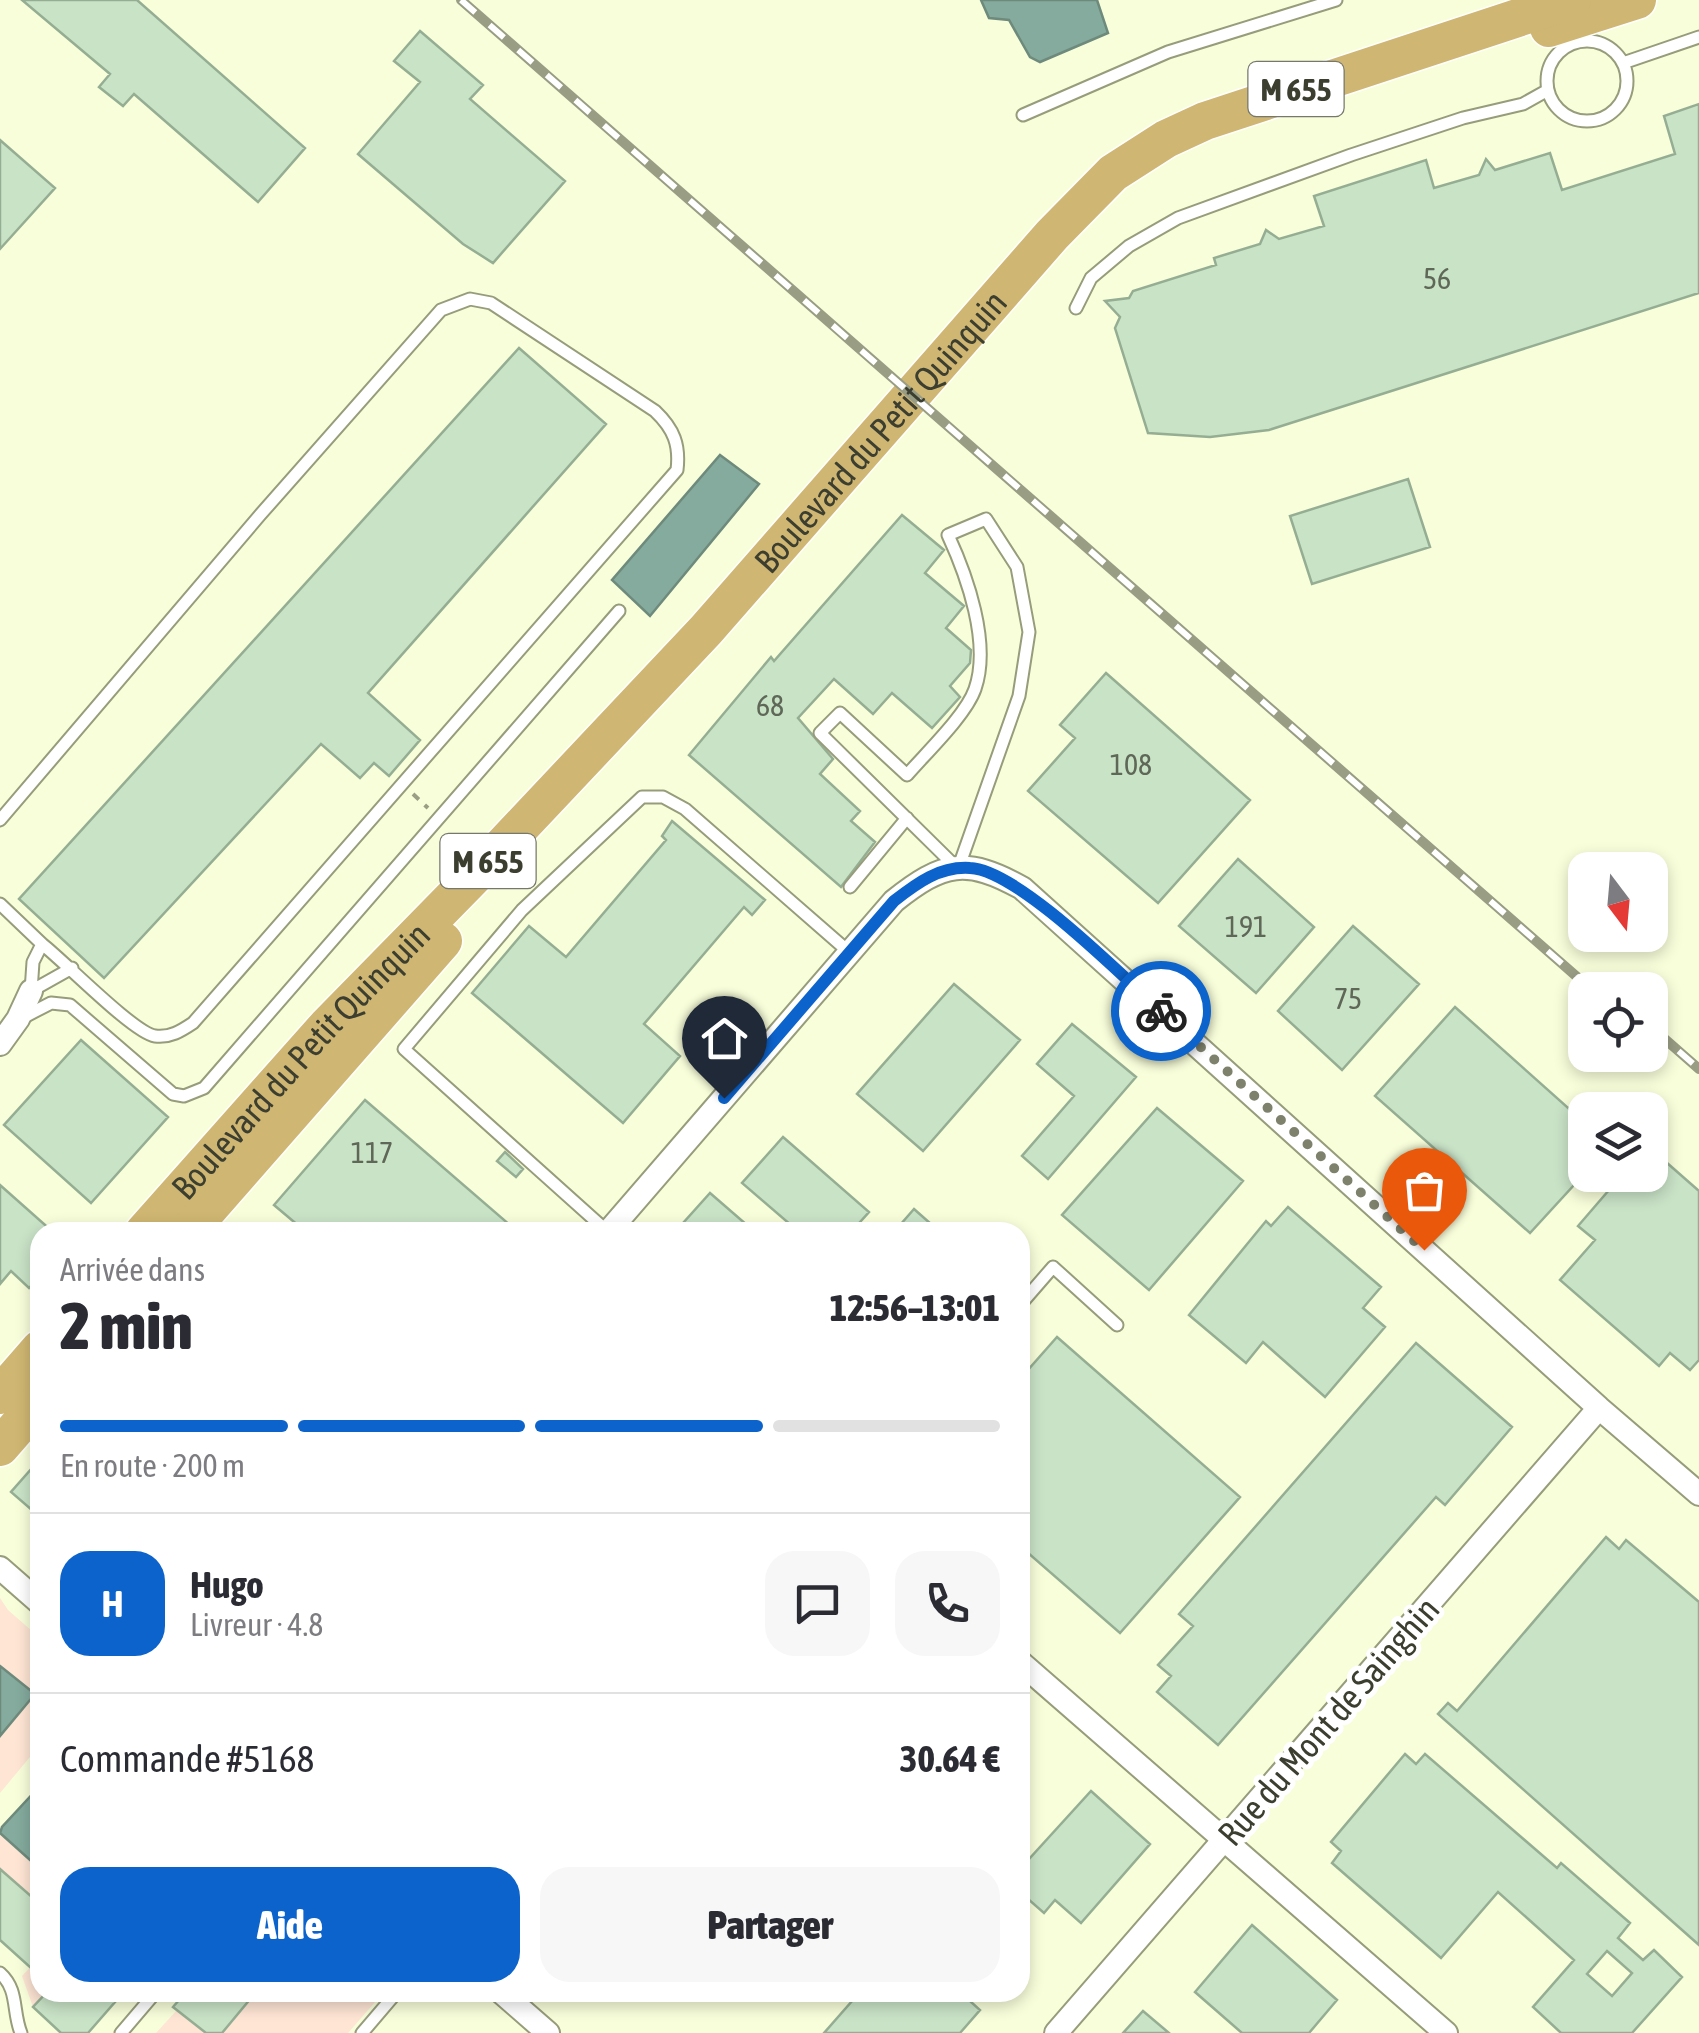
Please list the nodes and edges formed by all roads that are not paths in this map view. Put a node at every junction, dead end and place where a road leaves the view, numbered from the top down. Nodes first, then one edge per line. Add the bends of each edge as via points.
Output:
1 (1336, 0) edge
2 (1572, 0) edge
3 (1637, 0) edge
4 (1699, 37) edge
5 (1623, 63) junction
6 (1548, 90) junction
7 (1023, 114) dead end
8 (1052, 235) junction
9 (1076, 308) dead end
10 (619, 612) dead end
11 (706, 630) junction
12 (907, 818) junction
13 (0, 820) edge
14 (958, 869) junction
15 (850, 887) dead end
16 (0, 904) edge
17 (42, 944) junction
18 (849, 952) junction
19 (72, 968) junction
20 (32, 991) junction
21 (18, 1019) junction
22 (0, 1044) edge
23 (153, 1222) edge
24 (197, 1222) edge
25 (597, 1222) edge
26 (617, 1222) edge
27 (1030, 1293) edge
28 (1116, 1325) dead end
29 (30, 1340) edge
30 (30, 1360) edge
31 (0, 1372) edge
32 (0, 1395) edge
33 (1599, 1408) junction
34 (30, 1412) edge
35 (0, 1447) edge
36 (1699, 1494) edge
37 (2, 1570) edge
38 (30, 1594) edge
39 (1030, 1671) edge
40 (1224, 1840) junction
41 (0, 1973) edge
42 (147, 2002) edge
43 (389, 2002) edge
44 (512, 2002) edge
45 (21, 2033) edge
46 (121, 2033) edge
47 (362, 2033) edge
48 (548, 2033) edge
49 (1056, 2033) edge
50 (1446, 2033) edge

1 - 7 lane via 1168,52
2 - 8 main road, Boulevard du Petit Quinquin / M 655 via 1205,121 1114,173
3 - 8 main road, Boulevard du Petit Quinquin / M 655 via 1195,142 1133,174
4 - 5 lane
5 - 6 lane via 1605,45 1568,46 1550,65
5 - 6 lane via 1622,102 1601,118 1562,112
6 - 9 lane via 1523,104 1351,154 1178,218 1091,278
8 - 11 main road, Boulevard du Petit Quinquin / M 655
10 - 21 lane via 198,1092 174,1094 70,1005 51,1003
11 - 23 main road, Boulevard du Petit Quinquin / M 655 via 326,1026
11 - 24 main road, Boulevard du Petit Quinquin / M 655
12 - 14 lane
12 - 14 lane via 820,733 840,713 906,775 960,711 975,690 978,638 968,586 948,536 986,519 1017,567 1029,632 1019,696
12 - 15 lane
13 - 19 lane via 441,310 470,299 491,303 668,423 679,452 677,470 192,1023 153,1036
14 - 18 street via 916,884
14 - 33 street via 990,870 1022,888
16 - 17 lane
17 - 19 lane
17 - 20 lane via 33,962
18 - 25 lane via 663,796 642,797 522,910 404,1049
18 - 26 street
19 - 20 lane
20 - 21 street
21 - 22 street
27 - 28 lane via 1053,1267
29 - 31 street
30 - 32 main road
33 - 36 street
33 - 40 street, Rue du Mont de Sainghin
34 - 35 main road
37 - 38 street
39 - 40 street
40 - 49 street, Rue du Mont de Sainghin
40 - 50 street
41 - 45 lane via 11,1982
42 - 46 lane
43 - 47 lane
44 - 48 street

